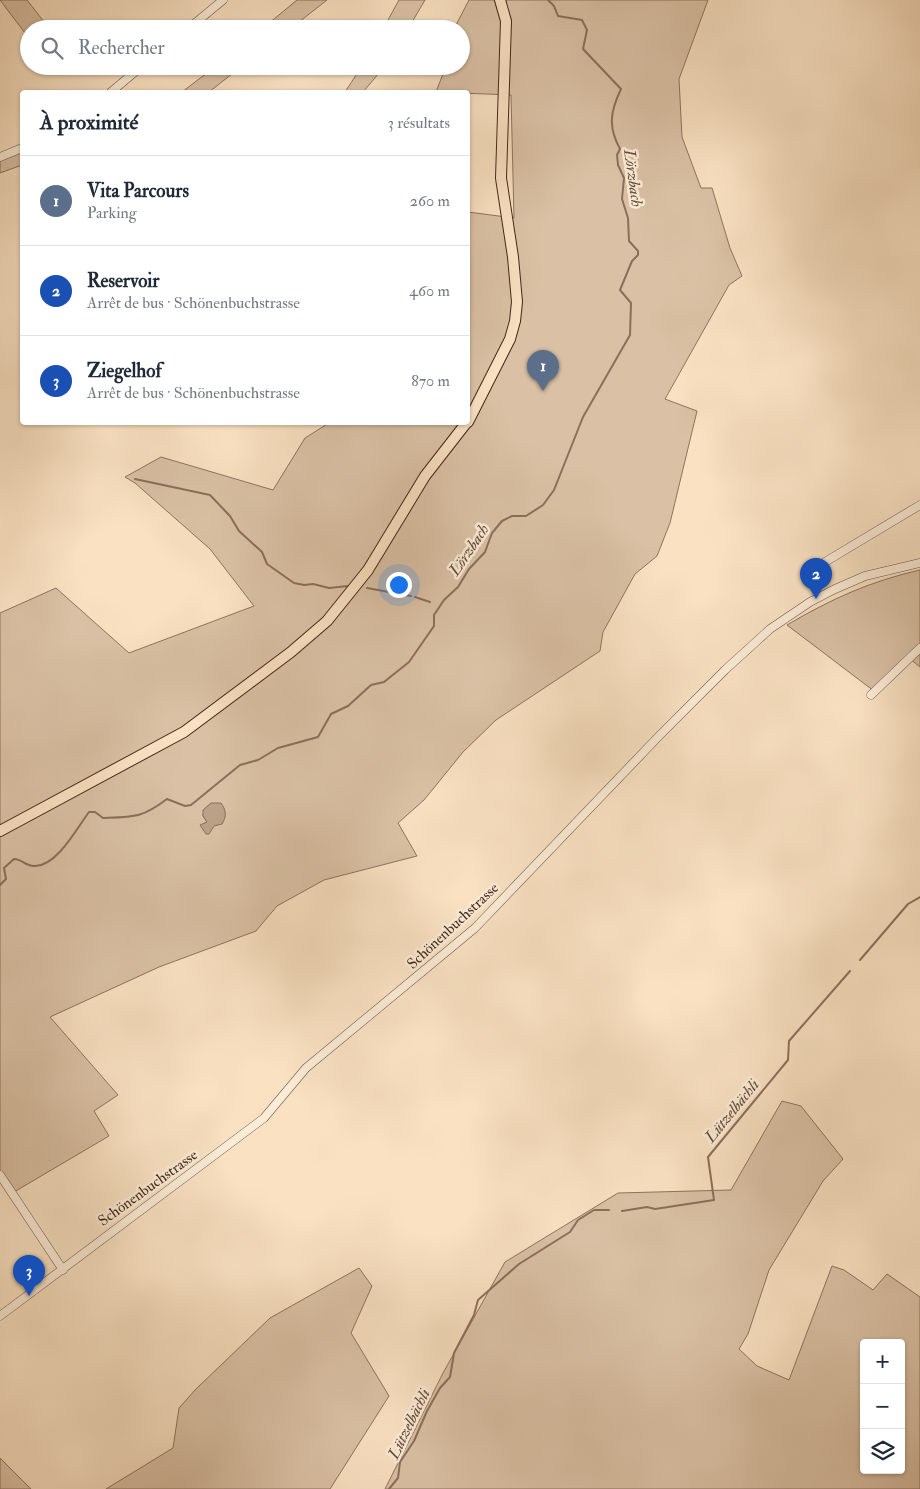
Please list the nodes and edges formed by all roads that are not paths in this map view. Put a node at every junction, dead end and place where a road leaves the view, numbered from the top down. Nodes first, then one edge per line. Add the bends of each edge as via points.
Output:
1 (223, 0) edge
2 (500, 0) edge
3 (199, 20) edge
4 (131, 75) edge
5 (113, 90) edge
6 (20, 149) edge
7 (0, 157) edge
8 (470, 416) edge
9 (465, 425) edge
10 (920, 505) edge
11 (920, 563) edge
12 (809, 575) dead end
13 (920, 648) edge
14 (871, 695) dead end
15 (0, 831) edge
16 (0, 1175) edge
17 (63, 1270) junction
18 (0, 1316) edge

1 - 3 street
2 - 8 main road via 506,21 501,178 513,257 516,321
4 - 5 street
6 - 7 street
9 - 15 main road via 425,476 368,570 327,621 184,732
10 - 12 street via 810,570
11 - 17 street, Schönenbuchstrasse via 849,583 810,602 770,629 672,723 475,928 306,1068 264,1118 246,1133
13 - 14 street
16 - 17 street
17 - 18 street, Schönenbuchstrasse

